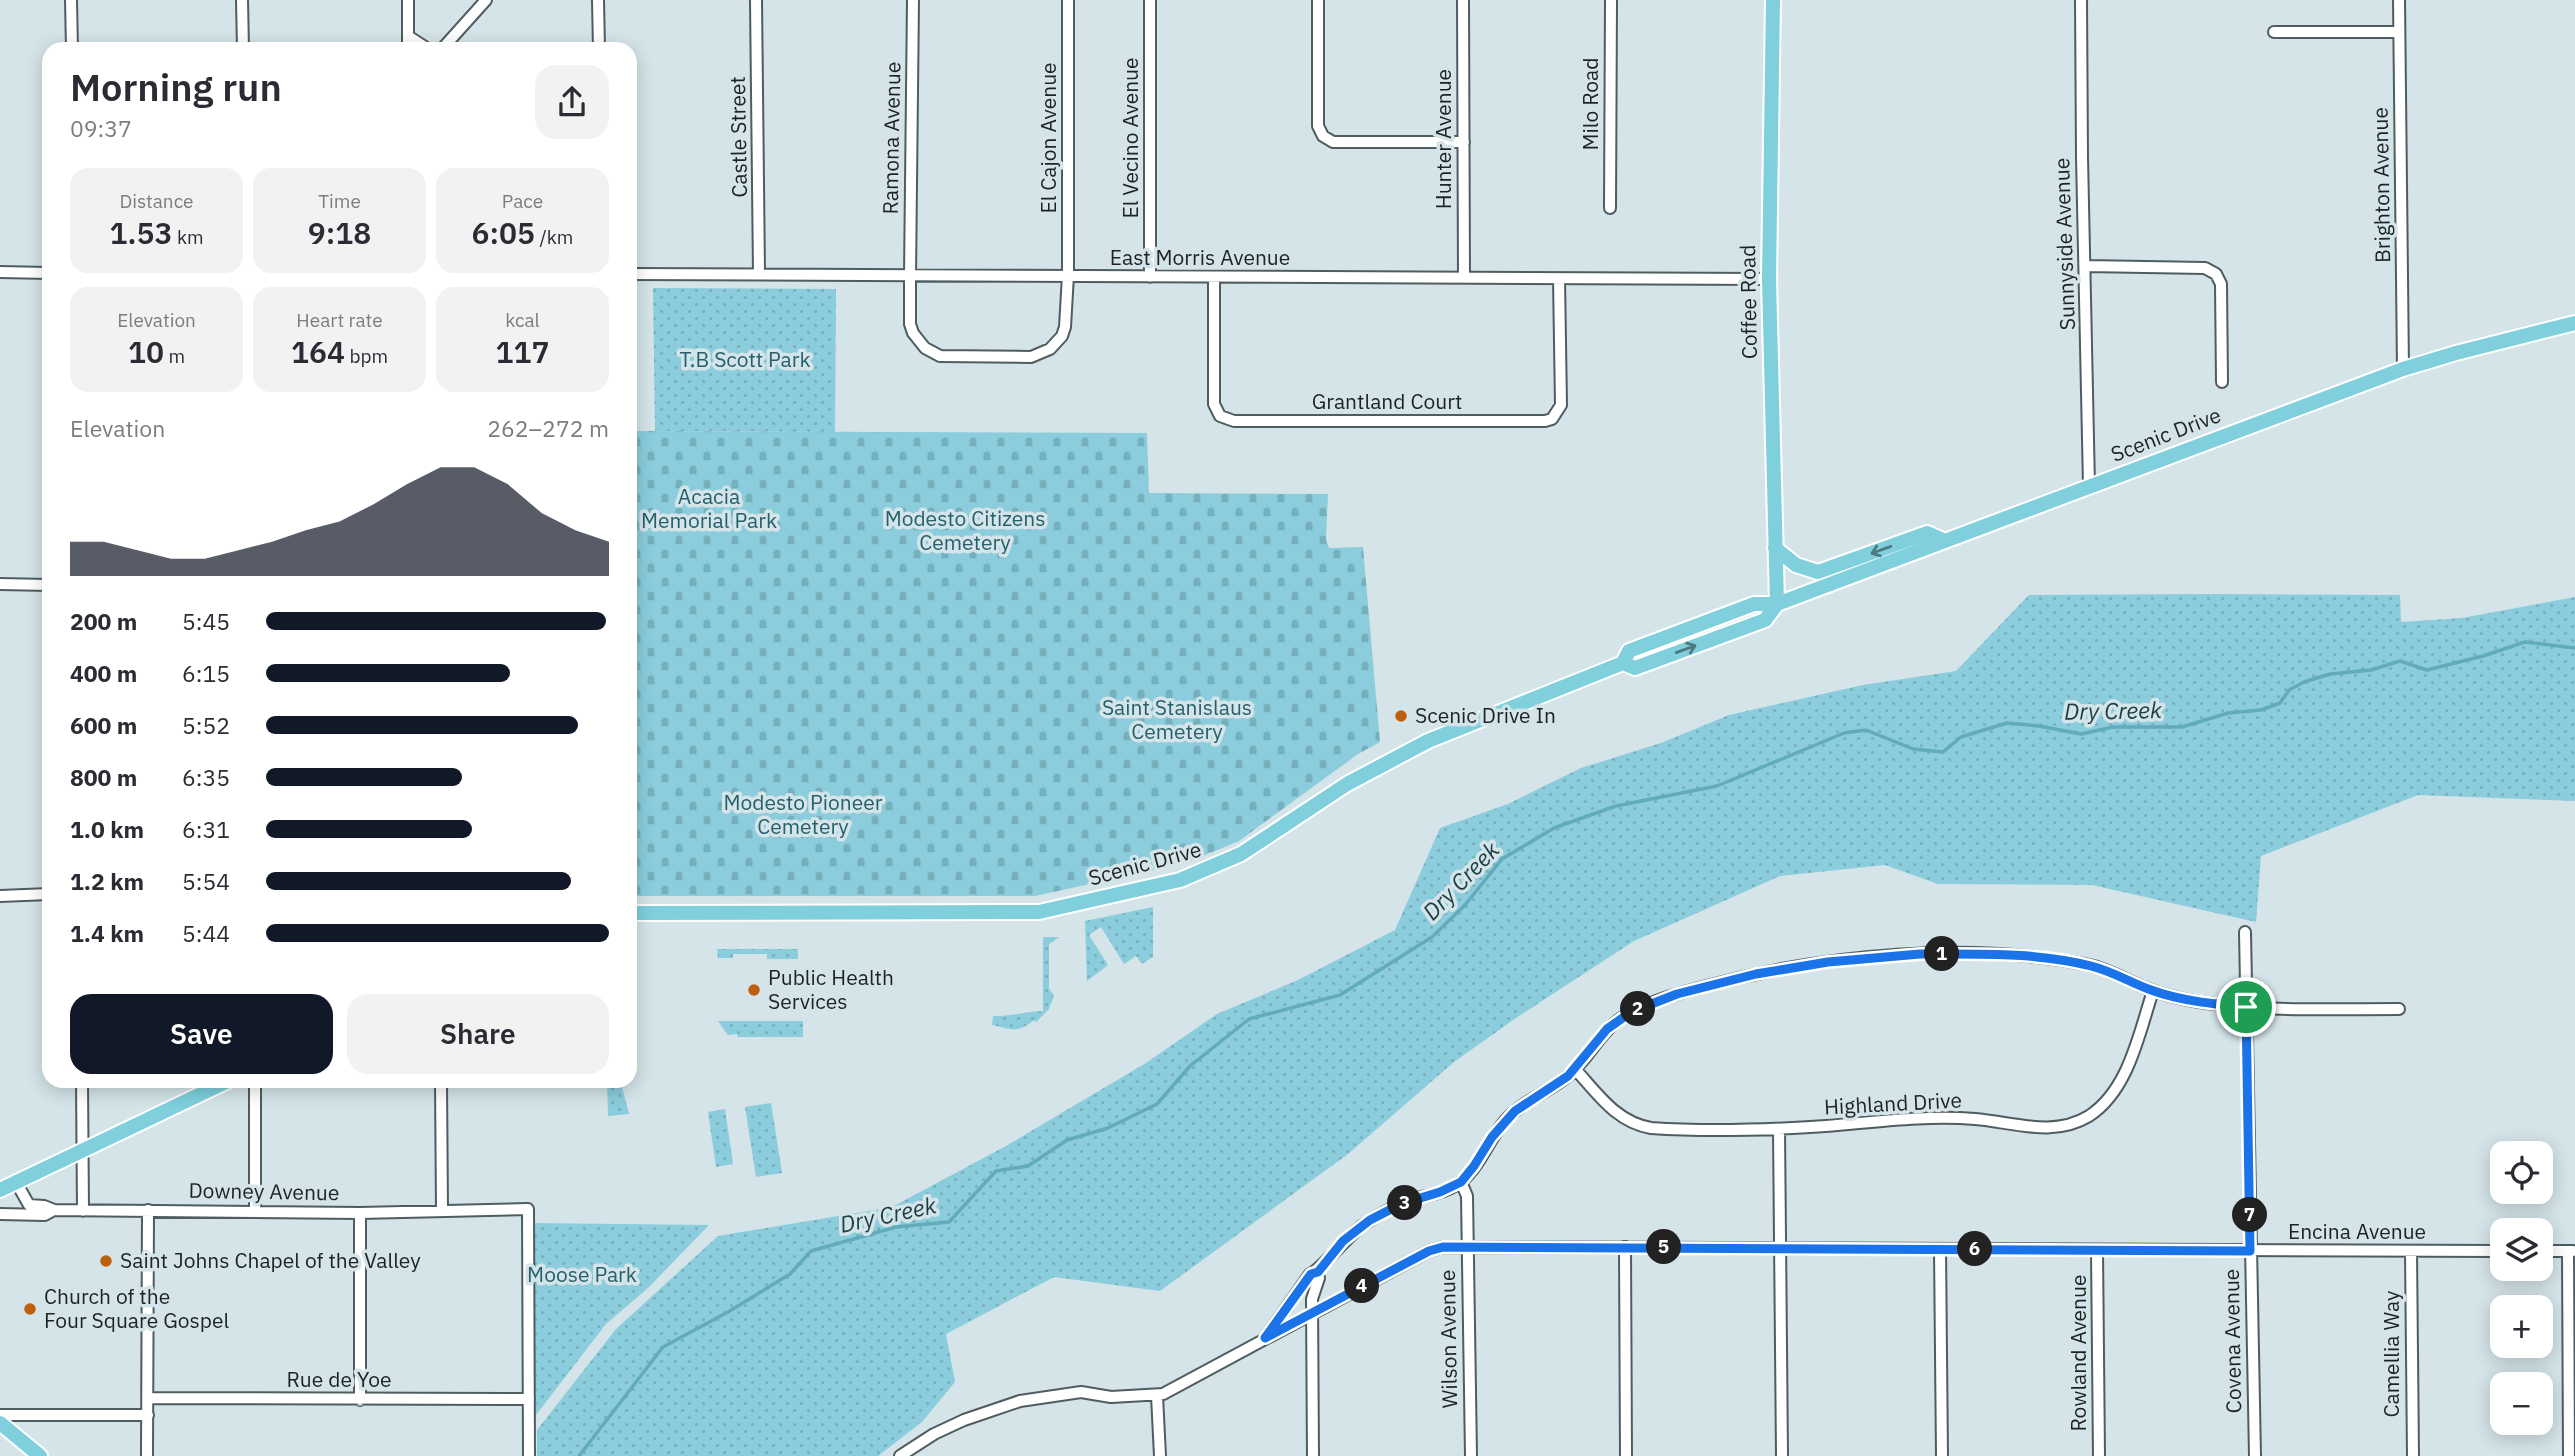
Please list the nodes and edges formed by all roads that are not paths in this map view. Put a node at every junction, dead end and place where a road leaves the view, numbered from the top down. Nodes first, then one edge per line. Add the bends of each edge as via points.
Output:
1 (71, 0) edge
2 (242, 0) edge
3 (408, 0) edge
4 (486, 0) edge
5 (598, 0) edge
6 (756, 0) edge
7 (913, 0) edge
8 (1068, 0) edge
9 (1150, 0) edge
10 (1318, 0) edge
11 (1463, 0) edge
12 (1611, 0) edge
13 (1773, 0) edge
14 (2081, 0) edge
15 (2399, 0) edge
16 (2274, 32) dead end
17 (2399, 32) junction
18 (408, 36) junction
19 (72, 42) edge
20 (243, 42) edge
21 (408, 42) edge
22 (417, 42) edge
23 (448, 42) edge
24 (599, 42) edge
25 (1464, 142) junction
26 (1610, 208) dead end
27 (2086, 266) junction
28 (0, 272) edge
29 (42, 272) edge
30 (637, 274) edge
31 (759, 274) junction
32 (1068, 275) junction
33 (910, 276) junction
34 (1150, 277) junction
35 (1214, 277) junction
36 (1464, 278) junction
37 (1559, 279) junction
38 (1769, 279) junction
39 (2575, 323) edge
40 (2403, 369) junction
41 (2222, 382) dead end
42 (2089, 486) junction
43 (1945, 541) junction
44 (1775, 548) junction
45 (0, 584) edge
46 (42, 585) edge
47 (1777, 604) junction
48 (42, 894) edge
49 (0, 896) edge
50 (637, 913) edge
51 (2245, 932) dead end
52 (2153, 991) junction
53 (2246, 1007) junction
54 (2399, 1009) dead end
55 (1575, 1069) junction
56 (82, 1088) edge
57 (214, 1088) edge
58 (255, 1088) edge
59 (441, 1088) edge
60 (1779, 1129) junction
61 (83, 1151) junction
62 (16, 1182) junction
63 (1461, 1182) junction
64 (0, 1190) edge
65 (54, 1210) junction
66 (148, 1210) junction
67 (83, 1211) junction
68 (255, 1211) junction
69 (442, 1211) junction
70 (360, 1213) junction
71 (0, 1214) edge
72 (1467, 1247) junction
73 (1625, 1247) junction
74 (1780, 1248) junction
75 (1940, 1249) junction
76 (2097, 1250) junction
77 (2250, 1251) junction
78 (2411, 1251) junction
79 (2490, 1251) edge
80 (2553, 1251) edge
81 (2572, 1251) edge
82 (1318, 1272) junction
83 (1312, 1313) junction
84 (1265, 1338) junction
85 (1157, 1396) junction
86 (148, 1398) junction
87 (529, 1399) junction
88 (360, 1400) junction
89 (0, 1415) edge
90 (148, 1415) junction
91 (0, 1423) edge
92 (40, 1456) edge
93 (147, 1456) edge
94 (529, 1456) edge
95 (900, 1456) edge
96 (1160, 1456) edge
97 (1313, 1456) edge
98 (1471, 1456) edge
99 (1626, 1456) edge
100 (1782, 1456) edge
101 (1942, 1456) edge
102 (2099, 1456) edge
103 (2255, 1456) edge
104 (2413, 1456) edge
105 (2569, 1456) edge

1 - 19 street
2 - 20 street
3 - 18 street
4 - 23 street
5 - 24 street
6 - 31 street, Castle Street
7 - 33 street, Ramona Avenue
8 - 32 street, El Cajon Avenue
9 - 34 street, El Vecino Avenue
10 - 25 street via 1318,126 1323,136 1333,142
11 - 25 street, Hunter Avenue
12 - 26 street, Milo Road
13 - 38 main road, Coffee Road
14 - 27 street, Sunnyside Avenue
15 - 17 street, Brighton Avenue
16 - 17 street
17 - 40 street, Brighton Avenue
18 - 21 street
18 - 22 street
25 - 36 street, Hunter Avenue
27 - 41 street via 2205,268 2216,274 2221,284
27 - 42 street, Sunnyside Avenue
28 - 29 street
30 - 31 street, East Morris Avenue
31 - 33 street, East Morris Avenue
32 - 33 street, East Morris Avenue
32 - 33 street, Ramona Avenue via 1062,336 1050,349 1031,357 944,356 925,348 911,324
32 - 34 street, East Morris Avenue
34 - 35 street, East Morris Avenue
35 - 36 street, East Morris Avenue
35 - 37 street, Grantland Court via 1216,410 1227,420 1275,421 1552,418 1560,405
36 - 37 street, East Morris Avenue
37 - 38 street, East Morris Avenue
38 - 44 main road, Coffee Road
39 - 40 main road, Scenic Drive
40 - 42 main road, Scenic Drive
42 - 43 main road, Scenic Drive
43 -> 44 main road via 1927,533 1818,572 1796,565
43 - 47 main road, Scenic Drive
44 - 47 main road, Coffee Road
45 - 46 street
47 - 50 main road, Scenic Drive via 1765,620 1635,668 1623,663 1408,750 1347,783 1250,849 1180,880 1040,912
48 - 49 street
51 - 53 street, Covena Avenue
52 - 53 street
52 - 55 street via 2091,965 2023,957 1920,954 1818,963 1733,979 1644,1006 1612,1024
52 - 60 street, Highland Drive via 2114,1093 2092,1114 2073,1123 2042,1128 1937,1118
53 - 54 street
53 - 77 street, Covena Avenue
55 - 60 street, Highland Drive via 1614,1113 1641,1126
55 - 63 street via 1515,1111
56 - 61 street
57 - 61 main road
58 - 68 street
59 - 69 street
60 - 74 street
61 - 62 main road
61 - 67 street
62 - 64 main road
62 - 65 street via 29,1205
63 - 72 street, Wilson Avenue via 1467,1196
63 - 82 street via 1370,1220 1343,1241
65 - 67 street, Downey Avenue
65 - 71 street, Downey Avenue via 45,1215
66 - 67 street, Downey Avenue
66 - 68 street, Downey Avenue
66 - 86 street
68 - 70 street, Downey Avenue
69 - 70 street, Downey Avenue
69 - 87 street, Downey Avenue via 528,1209
70 - 88 street
72 - 73 street, Encina Avenue
72 - 83 street, Encina Avenue via 1432,1250
72 - 98 street, Wilson Avenue
73 - 74 street, Encina Avenue
73 - 99 street
74 - 75 street, Encina Avenue
74 - 100 street
75 - 76 street, Encina Avenue
75 - 101 street
76 - 77 street, Encina Avenue
76 - 102 street, Rowland Avenue
77 - 78 street, Encina Avenue
77 - 103 street, Covena Avenue
78 - 79 street, Encina Avenue
78 - 104 street, Camellia Way
80 - 81 street
81 - 105 street
82 - 83 street
82 - 84 street via 1311,1274
83 - 84 street, Encina Avenue
83 - 97 street
84 - 85 street, Encina Avenue
85 - 95 street via 1080,1392 1020,1401 964,1419
85 - 96 street
86 - 88 street, Rue de Yoe
86 - 90 street
87 - 88 street, Rue de Yoe
87 - 94 street
89 - 90 street
90 - 93 street
91 - 92 main road

